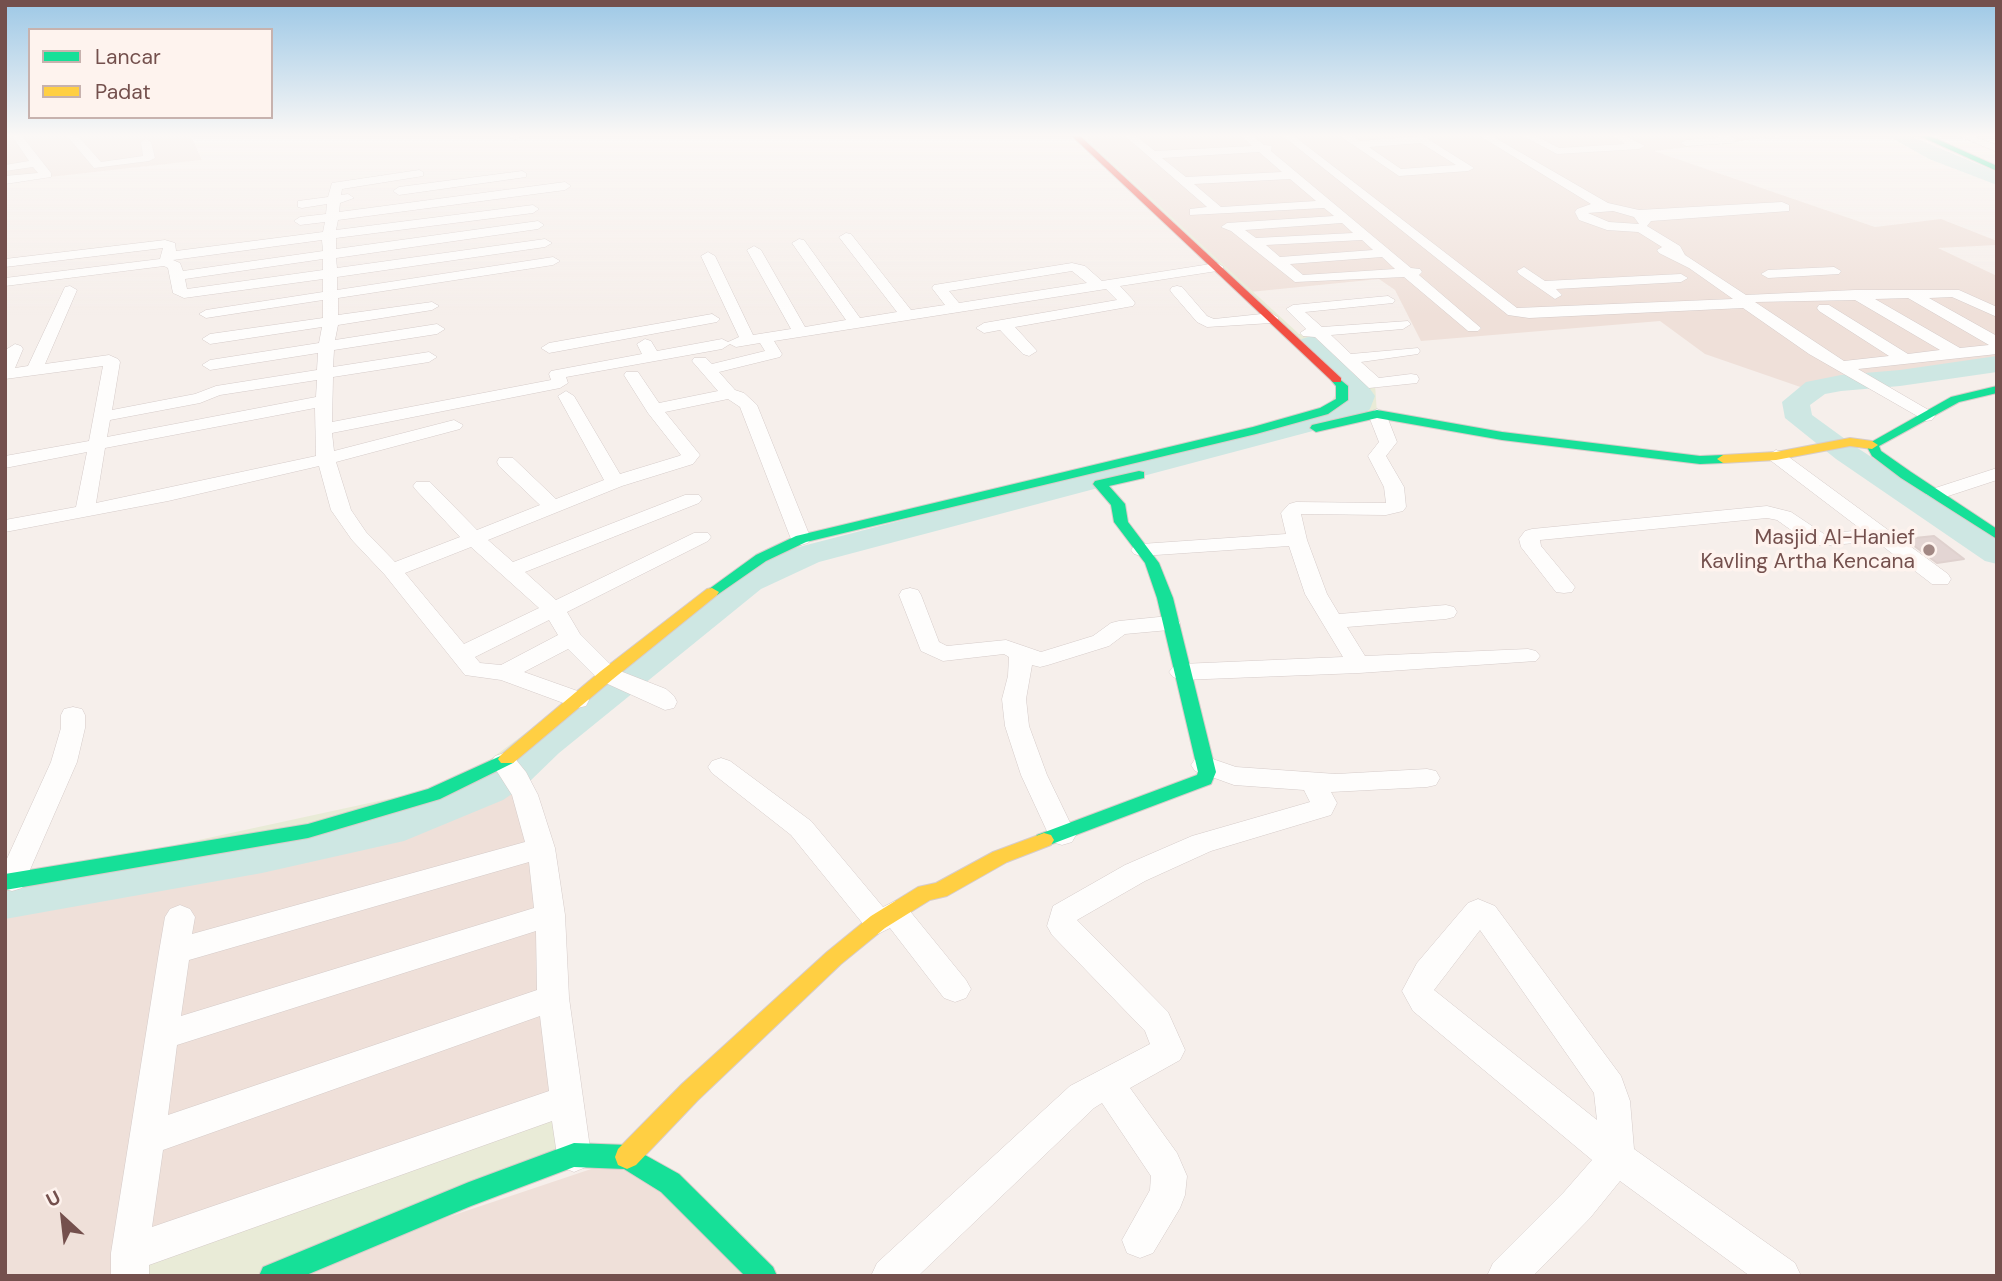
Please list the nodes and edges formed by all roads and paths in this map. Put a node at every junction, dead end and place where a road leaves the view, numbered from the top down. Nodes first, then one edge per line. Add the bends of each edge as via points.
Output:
1 (335, 196) edge
2 (361, 196) dead end
3 (491, 196) edge
4 (529, 196) edge
5 (1140, 196) edge
6 (1199, 196) edge
7 (1317, 196) edge
8 (1367, 196) edge
9 (1568, 196) edge
10 (1587, 196) edge
11 (334, 200) junction
12 (302, 204) dead end
13 (1327, 204) junction
14 (1605, 206) junction
15 (1588, 208) junction
16 (533, 209) junction
17 (1217, 210) junction
18 (1194, 212) dead end
19 (332, 216) junction
20 (1346, 219) junction
21 (300, 221) dead end
22 (1637, 222) junction
23 (538, 225) junction
24 (329, 236) junction
25 (1365, 236) junction
26 (846, 237) dead end
27 (1255, 242) junction
28 (545, 243) junction
29 (799, 243) dead end
30 (754, 250) dead end
31 (331, 253) junction
32 (1384, 253) junction
33 (708, 256) dead end
34 (167, 259) junction
35 (429, 259) junction
36 (1277, 261) junction
37 (1020, 262) dead end
38 (5, 263) edge
39 (1754, 266) dead end
40 (1217, 267) junction
41 (974, 268) dead end
42 (1462, 269) junction
43 (1524, 271) dead end
44 (1834, 271) dead end
45 (1409, 273) junction
46 (331, 274) junction
47 (926, 274) dead end
48 (1033, 274) junction
49 (1768, 274) junction
50 (177, 276) junction
51 (1681, 278) dead end
52 (430, 280) junction
53 (987, 281) junction
54 (5, 282) edge
55 (1103, 284) junction
56 (1543, 285) junction
57 (939, 288) junction
58 (70, 290) dead end
59 (1177, 290) dead end
60 (202, 292) junction
61 (1909, 292) junction
62 (1856, 294) junction
63 (331, 295) junction
64 (1803, 296) junction
65 (1388, 300) dead end
66 (1747, 301) junction
67 (432, 306) dead end
68 (955, 307) junction
69 (1576, 309) junction
70 (1824, 309) dead end
71 (1997, 313) edge
72 (206, 314) junction
73 (907, 315) junction
74 (1053, 316) junction
75 (1271, 318) junction
76 (331, 319) junction
77 (712, 319) dead end
78 (856, 323) junction
79 (1403, 324) dead end
80 (1004, 325) junction
81 (984, 328) dead end
82 (1474, 328) dead end
83 (437, 329) dead end
84 (807, 331) junction
85 (1067, 331) dead end
86 (639, 332) junction
87 (1316, 332) junction
88 (1291, 335) junction
89 (210, 339) junction
90 (743, 341) junction
91 (1997, 343) edge
92 (326, 347) junction
93 (549, 348) dead end
94 (825, 348) dead end
95 (15, 349) dead end
96 (1997, 349) edge
97 (1029, 351) dead end
98 (1412, 351) dead end
99 (1958, 354) junction
100 (429, 357) dead end
101 (652, 357) junction
102 (1348, 359) junction
103 (1905, 359) junction
104 (210, 365) junction
105 (35, 369) junction
106 (1851, 369) junction
107 (5, 373) edge
108 (325, 375) junction
109 (632, 375) dead end
110 (1412, 379) dead end
111 (1884, 387) joint
112 (1997, 389) edge
113 (216, 391) junction
114 (729, 394) junction
115 (566, 396) dead end
116 (324, 401) junction
117 (654, 409) junction
118 (1929, 413) junction
119 (1377, 414) junction
120 (102, 417) junction
121 (454, 425) dead end
122 (323, 429) junction
123 (99, 443) junction
124 (1872, 445) junction
125 (1776, 456) junction
126 (326, 459) junction
127 (5, 462) edge
128 (506, 462) dead end
129 (1975, 462) dead end
130 (1997, 474) edge
131 (1091, 476) junction
132 (615, 482) junction
133 (423, 486) dead end
134 (1936, 494) junction
135 (692, 499) dead end
136 (553, 506) junction
137 (85, 512) junction
138 (5, 526) edge
139 (1881, 534) junction
140 (1997, 535) edge
141 (701, 537) dead end
142 (473, 538) junction
143 (801, 539) junction
144 (1297, 540) junction
145 (1142, 550) junction
146 (392, 571) junction
147 (510, 571) junction
148 (1940, 579) dead end
149 (1564, 587) dead end
150 (910, 595) dead end
151 (554, 609) junction
152 (1446, 612) dead end
153 (1332, 621) junction
154 (1169, 623) junction
155 (571, 638) junction
156 (1021, 652) junction
157 (459, 656) junction
158 (1528, 656) dead end
159 (1359, 665) junction
160 (1181, 672) junction
161 (504, 673) junction
162 (613, 676) junction
163 (577, 700) junction
164 (665, 702) dead end
165 (73, 715) dead end
166 (1204, 765) junction
167 (721, 767) dead end
168 (514, 776) junction
169 (1427, 778) dead end
170 (1313, 782) junction
171 (1062, 835) junction
172 (541, 848) junction
173 (8, 881) edge
174 (550, 915) junction
175 (180, 917) dead end
176 (887, 918) junction
177 (174, 952) junction
178 (955, 989) dead end
179 (553, 998) junction
180 (162, 1036) junction
181 (1108, 1084) junction
182 (567, 1100) junction
183 (149, 1138) junction
184 (574, 1155) junction
185 (627, 1157) junction
186 (1617, 1158) junction
187 (1140, 1240) dead end
188 (130, 1265) edge
189 (272, 1276) edge
190 (764, 1276) edge
191 (890, 1276) edge
192 (1506, 1276) edge
193 (1782, 1276) edge

1 - 11 street
2 - 11 street
3 - 19 street
4 - 16 street
5 - 40 street
6 - 17 street
7 - 13 street
8 - 42 street
9 - 15 street
10 - 14 street
11 - 12 street
11 - 19 street
13 - 17 street
13 - 20 street
14 - 15 street
14 - 22 street
15 - 22 street via 1581,212 1583,217 1607,226
16 - 23 street
16 - 24 street
17 - 18 street
19 - 21 street
19 - 24 street
20 - 25 street
20 - 27 street via 1227,227
22 - 22 street via 1784,208 1768,205
22 - 66 street
23 - 28 street
23 - 31 street
24 - 31 street
24 - 34 street
25 - 27 street
25 - 32 street
26 - 73 street
27 - 36 street
28 - 35 street
28 - 52 street via 555,265
29 - 78 street
30 - 84 street
31 - 46 street
31 - 50 street
32 - 36 street
32 - 45 street
33 - 90 street
34 - 38 street via 170,246 165,244
34 - 50 street
34 - 54 street
35 - 46 street
35 - 52 street
36 - 45 street via 1306,280
37 - 48 street
39 - 49 street
40 - 55 street
40 - 75 street
41 - 53 street
42 - 45 street
42 - 69 street via 1506,309
43 - 56 street
44 - 49 street
45 - 82 street
46 - 60 street
46 - 63 street
47 - 57 street
48 - 53 street
48 - 55 street via 1077,268
49 - 64 street
50 - 60 street via 181,294
51 - 56 street
52 - 63 street
53 - 57 street
55 - 68 street
55 - 74 street via 1128,303
56 - 69 street
57 - 68 street
58 - 105 street
59 - 75 street via 1212,324
60 - 72 street
61 - 62 street
61 - 71 street via 1958,293
61 - 91 street
62 - 64 street
62 - 99 street
63 - 72 street
63 - 76 street
64 - 66 street
65 - 87 street via 1293,309
66 - 69 street
66 - 106 street
67 - 76 street
68 - 73 street
70 - 103 street
72 - 89 street
73 - 78 street
74 - 80 street
74 - 85 street
75 - 88 street
76 - 89 street
76 - 92 street
77 - 86 street
78 - 84 street
79 - 87 street
80 - 81 street
80 - 97 street
83 - 92 street
84 - 90 street
84 - 94 street
86 - 93 street
86 - 101 street
87 - 88 street
87 - 102 street
88 - 131 street via 1342,386 1342,400 1334,406 1305,418
89 - 104 street
90 - 101 street
90 - 114 street via 774,354 704,366
92 - 104 street
92 - 108 street
95 - 107 street
96 - 99 street
98 - 102 street
99 - 103 street
100 - 108 street
101 - 122 street via 557,374 560,383
102 - 110 street via 1375,384
103 - 106 street
104 - 113 street
105 - 107 street
105 - 120 street via 111,361
106 - 111 street
108 - 113 street
108 - 116 street
109 - 117 street
111 - 118 street
112 - 118 street via 1968,394
113 - 120 street
114 - 117 street
114 - 143 street via 748,405
115 - 132 street
116 - 122 street
116 - 123 street
117 - 132 street via 690,457
118 - 124 street
119 - 125 street via 1502,436 1700,460
119 - 131 street
119 - 144 street via 1388,442 1377,456 1394,487 1396,507 1296,508 1291,513
120 - 123 street
121 - 126 street
122 - 126 street
123 - 127 street
123 - 137 street
124 - 125 street via 1850,442
124 - 134 street via 1876,453
125 - 139 street
126 - 137 street
126 - 146 street via 341,510
128 - 136 street
129 - 130 street
130 - 134 street
131 - 143 street
131 - 145 street via 1118,503 1121,522
132 - 136 street
133 - 142 street
134 - 140 street
135 - 147 street
136 - 142 street
137 - 138 street
139 - 148 street
139 - 149 street via 1822,540 1784,516 1767,512 1532,535 1531,547
141 - 151 street
142 - 146 street
142 - 147 street
143 - 162 street via 741,570
144 - 145 street
144 - 153 street via 1316,594
145 - 154 street via 1152,563
146 - 157 street
147 - 151 street
150 - 156 street via 926,641 937,653 998,647
151 - 155 street
151 - 157 street
152 - 153 street
153 - 159 street
154 - 156 street via 1118,628 1101,641 1040,660
154 - 160 street
155 - 161 street
155 - 162 street
156 - 171 street via 1014,699 1017,726
157 - 161 street via 473,670
158 - 159 street
159 - 160 street
160 - 166 street
161 - 163 street
162 - 163 street
162 - 164 street
163 - 168 street
165 - 173 street via 64,762
166 - 170 street via 1234,776
166 - 171 street via 1205,779
167 - 176 street via 802,828
168 - 172 street
168 - 173 street via 308,831
169 - 170 street
170 - 181 street via 1324,803 1322,808 1202,844 1135,873 1063,914 1062,926 1157,1022 1168,1043 1169,1049
171 - 176 street via 1000,857 940,890 925,893
172 - 174 street
172 - 177 street
174 - 179 street
174 - 180 street
175 - 177 street
176 - 178 street
176 - 185 street via 834,958
177 - 180 street
179 - 182 street
179 - 183 street
180 - 183 street
181 - 187 street via 1166,1164 1169,1176 1167,1195
181 - 191 street via 1082,1097
182 - 184 street
182 - 188 street
183 - 188 street
184 - 185 street
184 - 189 street
185 - 190 street via 670,1183
186 - 186 street via 1609,1087 1485,914 1475,912 1418,991 1424,1001
186 - 192 street
186 - 193 street

